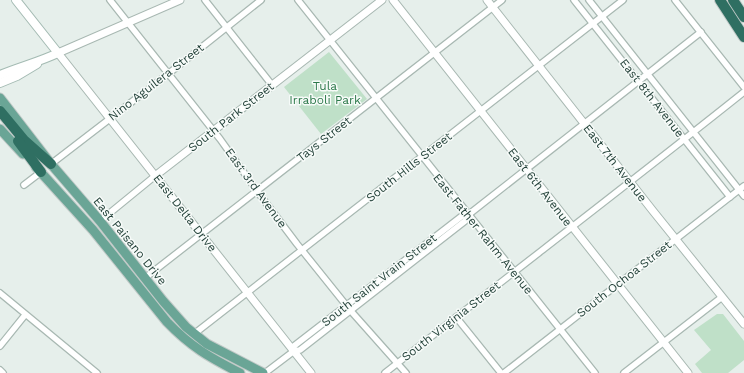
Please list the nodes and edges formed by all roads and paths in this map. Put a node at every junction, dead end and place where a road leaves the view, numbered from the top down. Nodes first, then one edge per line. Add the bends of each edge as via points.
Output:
1 (16, 0) edge
2 (110, 0) edge
3 (180, 0) edge
4 (205, 0) edge
5 (262, 0) edge
6 (298, 0) edge
7 (382, 0) edge
8 (393, 0) edge
9 (487, 0) edge
10 (502, 0) edge
11 (574, 0) edge
12 (589, 0) edge
13 (623, 0) edge
14 (675, 0) edge
15 (720, 0) edge
16 (733, 0) edge
17 (493, 7) junction
18 (602, 16) junction
19 (744, 17) edge
20 (593, 23) junction
21 (128, 24) junction
22 (226, 27) junction
23 (701, 32) junction
24 (744, 37) edge
25 (330, 41) junction
26 (58, 53) junction
27 (435, 53) junction
28 (538, 65) junction
29 (15, 73) junction
30 (168, 74) junction
31 (648, 74) junction
32 (0, 75) edge
33 (639, 81) junction
34 (0, 83) edge
35 (272, 85) junction
36 (744, 87) edge
37 (744, 92) edge
38 (0, 98) edge
39 (376, 99) junction
40 (0, 111) edge
41 (480, 111) junction
42 (0, 118) edge
43 (110, 118) junction
44 (585, 123) junction
45 (213, 131) junction
46 (694, 132) junction
47 (3, 135) edge
48 (684, 139) junction
49 (422, 157) junction
50 (51, 164) junction
51 (526, 169) junction
52 (41, 172) junction
53 (155, 176) junction
54 (630, 182) junction
55 (24, 185) dead end
56 (742, 188) edge
57 (257, 192) junction
58 (744, 196) edge
59 (730, 197) junction
60 (468, 215) junction
61 (100, 221) junction
62 (572, 227) junction
63 (202, 234) junction
64 (676, 239) junction
65 (302, 250) junction
66 (514, 272) junction
67 (145, 278) junction
68 (618, 284) junction
69 (248, 292) junction
70 (0, 293) edge
71 (722, 297) junction
72 (348, 308) junction
73 (26, 314) junction
74 (456, 317) junction
75 (744, 324) edge
76 (560, 329) junction
77 (194, 334) junction
78 (664, 342) junction
79 (0, 346) edge
80 (294, 351) junction
81 (398, 363) junction
82 (0, 370) edge
83 (3, 373) edge
84 (97, 373) edge
85 (240, 373) edge
86 (264, 373) edge
87 (311, 373) edge
88 (385, 373) edge
89 (406, 373) edge
90 (501, 373) edge
91 (504, 373) edge
92 (595, 373) edge
93 (624, 373) edge
94 (688, 373) edge

1 - 26 main road
2 - 21 street, East 3rd Avenue
3 - 21 street
4 - 22 street
5 - 22 street, Nino Aguilera Street
6 - 25 street, East Father Rahm Avenue
7 - 25 street, South Park Street
8 - 27 street, East 6th Avenue
9 - 17 street, East 7th Avenue
10 - 17 street, Tays Street
11 - 20 street, East 8th Avenue
12 - 18 street, East 8th Avenue
13 - 18 street, South Hills Street
14 - 23 street
15 - 24 highway
16 - 19 highway
17 - 27 street, Tays Street
17 - 28 street, East 7th Avenue
18 - 20 street, South Hills Street
18 - 31 street, East 8th Avenue
20 - 28 street, South Hills Street
20 - 33 street, East 8th Avenue
21 - 26 street
21 - 30 street, East 3rd Avenue
22 - 30 street, Nino Aguilera Street
22 - 35 street
23 - 31 street, South Saint Vrain Street
23 - 36 street
25 - 35 street, South Park Street
25 - 39 street, East Father Rahm Avenue
26 - 29 main road
26 - 43 street, East Delta Drive
27 - 39 street, Tays Street
27 - 41 street, East 6th Avenue
28 - 41 street, South Hills Street
28 - 44 street, East 7th Avenue
29 - 32 main road
29 - 34 main road
30 - 43 street, Nino Aguilera Street
30 - 45 street, East 3rd Avenue
31 - 33 street, South Saint Vrain Street
31 - 46 street, East 8th Avenue
33 - 44 street, South Saint Vrain Street
33 - 48 street, East 8th Avenue
35 - 45 street, South Park Street
37 - 46 street, South Virginia Street
38 - 50 main road, East Paisano Drive
39 - 49 street, East Father Rahm Avenue
39 - 57 street, Tays Street
40 - 50 highway via 24,140
41 - 49 street, South Hills Street
41 - 51 street, East 6th Avenue
42 - 52 highway
43 - 50 street, Nino Aguilera Street
43 - 53 street, East Delta Drive
44 - 51 street, South Saint Vrain Street
44 - 54 street, East 7th Avenue
45 - 53 street, South Park Street
45 - 57 street, East 3rd Avenue
46 - 48 street, South Virginia Street
46 - 56 street, East 8th Avenue
47 - 52 main road, East Paisano Drive
48 - 54 street, South Virginia Street
48 - 59 street, East 8th Avenue
49 - 60 street, East Father Rahm Avenue
49 - 65 street, South Hills Street
50 - 61 main road, East Paisano Drive
51 - 60 street, South Saint Vrain Street
51 - 62 street, East 6th Avenue
52 - 55 street
52 - 85 main road, East Paisano Drive via 180,335 196,349
53 - 61 street, South Park Street
53 - 63 street, East Delta Drive
54 - 62 street, South Virginia Street
54 - 64 street, East 7th Avenue
56 - 58 street, East 8th Avenue
56 - 59 street, South Ochoa Street
57 - 63 street, Tays Street
57 - 65 street, East 3rd Avenue
59 - 64 street, South Ochoa Street
60 - 66 street, East Father Rahm Avenue
60 - 72 street, South Saint Vrain Street via 465,220
61 - 67 main road, East Paisano Drive
62 - 66 street, South Virginia Street
62 - 68 street, East 6th Avenue
63 - 67 street, Tays Street
63 - 69 street, East Delta Drive
64 - 68 street, South Ochoa Street
64 - 71 street, East 7th Avenue
65 - 69 street, South Hills Street
65 - 72 street, East 3rd Avenue
66 - 74 street, South Virginia Street
66 - 76 street, East Father Rahm Avenue
67 - 77 main road, East Paisano Drive
68 - 76 street, South Ochoa Street
68 - 78 street, East 6th Avenue
69 - 77 street, South Hills Street
69 - 80 street, East Delta Drive
70 - 73 street
71 - 75 street, East 7th Avenue
71 - 78 street
72 - 80 street, South Saint Vrain Street via 294,346
72 - 81 street, East 3rd Avenue
73 - 79 street
73 - 84 street
74 - 81 street, South Virginia Street
74 - 90 street
76 - 91 street, South Ochoa Street
76 - 92 street, East Father Rahm Avenue
77 - 86 main road, East Paisano Drive via 218,350
78 - 93 street
78 - 94 street, East 6th Avenue
80 - 86 street, South Saint Vrain Street
80 - 87 street, East Delta Drive
81 - 88 street, South Virginia Street
81 - 89 street, East 3rd Avenue
82 - 83 street

